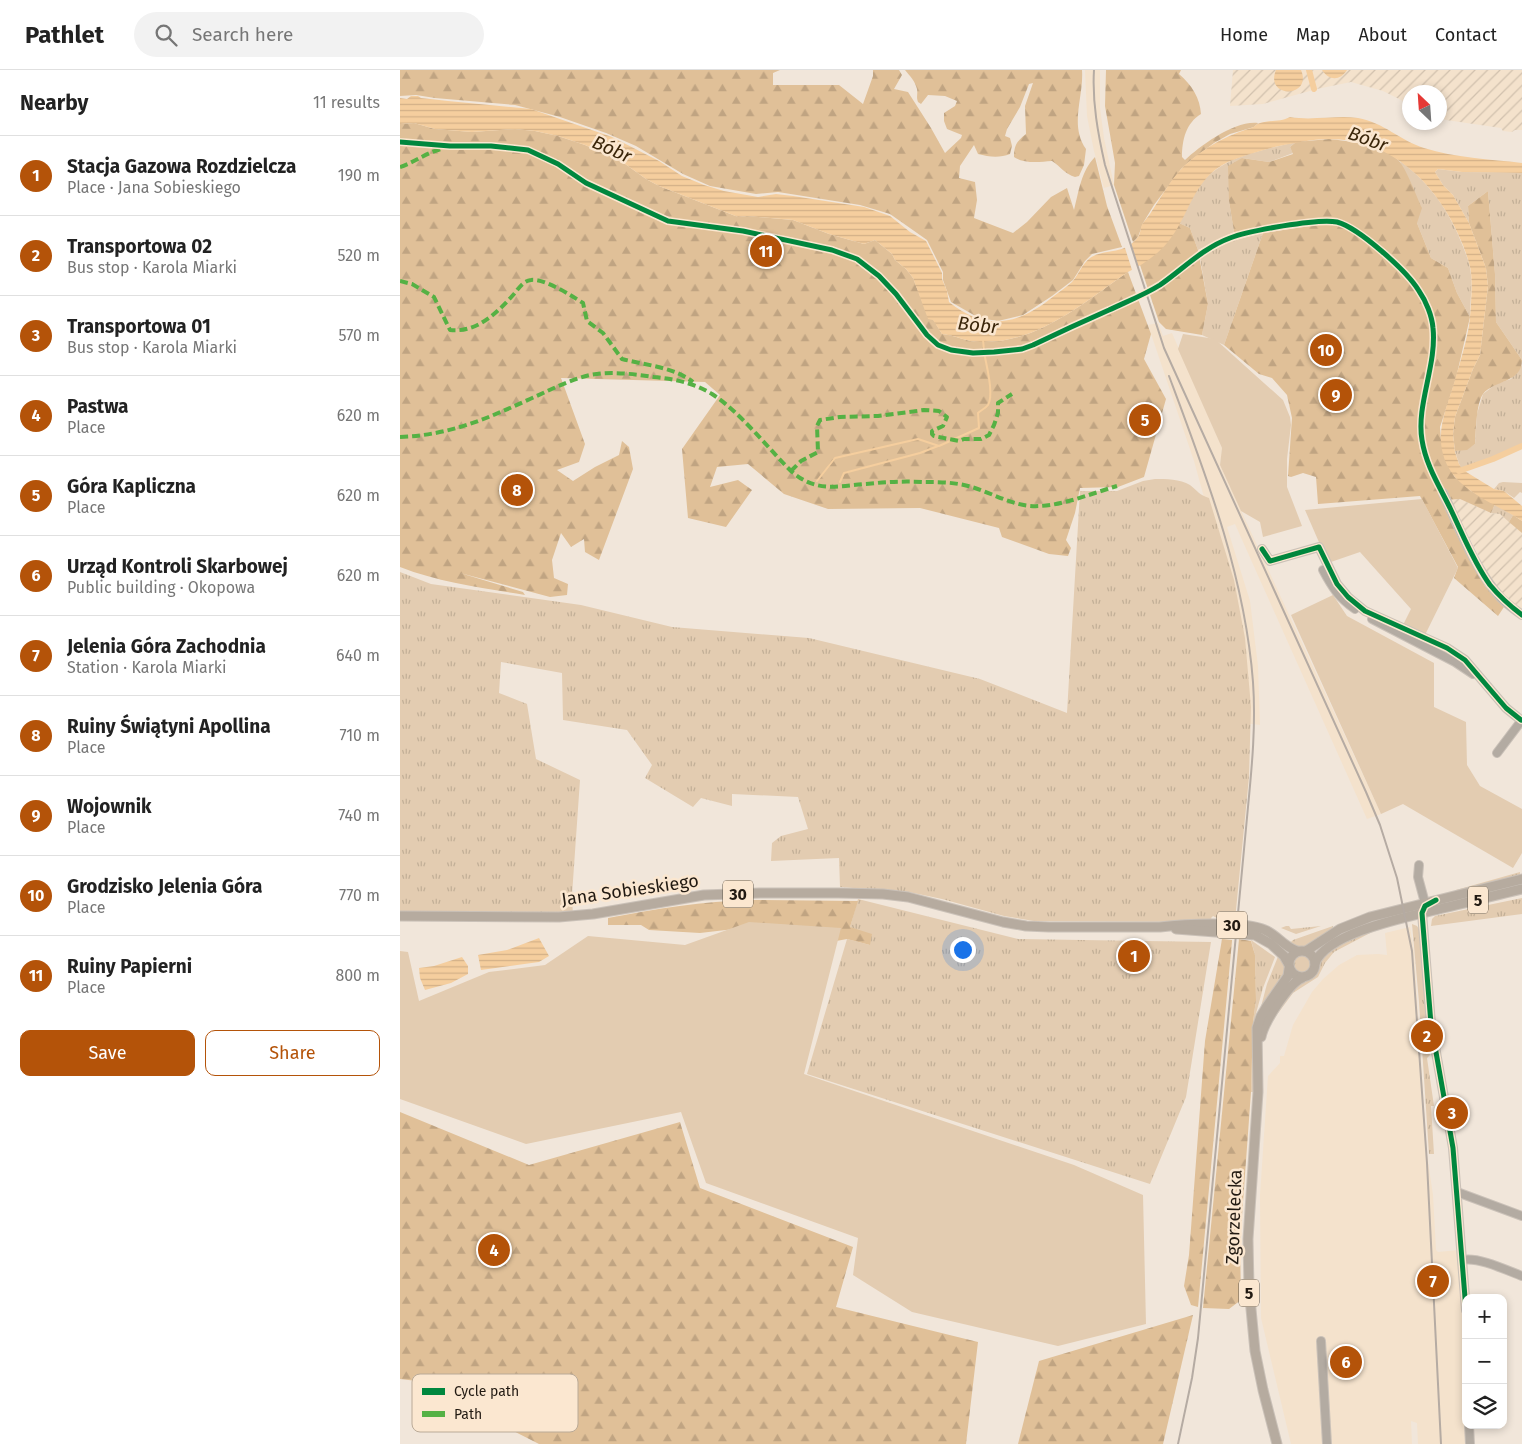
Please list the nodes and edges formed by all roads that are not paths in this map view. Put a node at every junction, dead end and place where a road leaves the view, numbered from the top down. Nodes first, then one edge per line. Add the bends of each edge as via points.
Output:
1 (1443, 493) dead end
2 (1262, 549) dead end
3 (1522, 615) edge
4 (1522, 720) edge
5 (1497, 753) dead end
6 (1419, 865) dead end
7 (1522, 879) edge
8 (1522, 889) edge
9 (1436, 900) junction
10 (1425, 903) junction
11 (1402, 908) junction
12 (1422, 913) junction
13 (400, 916) edge
14 (1160, 927) junction
15 (1302, 951) junction
16 (1315, 962) junction
17 (1289, 966) junction
18 (1302, 978) junction
19 (1258, 1049) junction
20 (1458, 1192) junction
21 (1522, 1216) edge
22 (1462, 1260) junction
23 (1522, 1276) edge
24 (1465, 1294) edge
25 (1321, 1340) dead end
26 (1469, 1429) edge
27 (1277, 1444) edge
28 (1327, 1444) edge
29 (1470, 1444) edge

1 - 3 street via 1489,582 1502,599
2 - 4 street via 1270,560 1315,548 1330,584 1341,599 1479,678 1506,708
4 - 5 street
6 - 10 street via 1418,877
7 - 9 main road, 5
8 - 12 main road, 5
9 - 10 main road, 5
9 - 12 street via 1425,906
10 - 11 main road, 5
11 - 12 street
11 - 15 main road, 5 via 1340,929
12 - 16 main road, 5 via 1350,935 1318,956
12 - 20 street via 1431,1024
13 - 14 main road, Jana Sobieskiego / 30 via 559,918 704,895 839,893 908,897 1026,926
14 - 15 main road, Jana Sobieskiego / 30 via 1181,924 1254,926 1267,931 1288,948
14 - 17 main road, Jana Sobieskiego / 30 via 1255,935 1272,944
15 - 16 main road
15 - 17 main road, 5 via 1291,956
16 - 18 main road, 5 via 1312,973
17 - 18 main road via 1296,976
17 - 19 main road, Zgorzelecka / 5 via 1288,976 1261,1016
18 - 19 main road, Zgorzelecka / 5 via 1295,982 1267,1021
19 - 27 main road, Zgorzelecka / 5 via 1248,1231 1249,1288 1259,1370
20 - 21 street
20 - 22 street
22 - 23 street via 1477,1260
22 - 24 street
25 - 28 street
26 - 29 street

